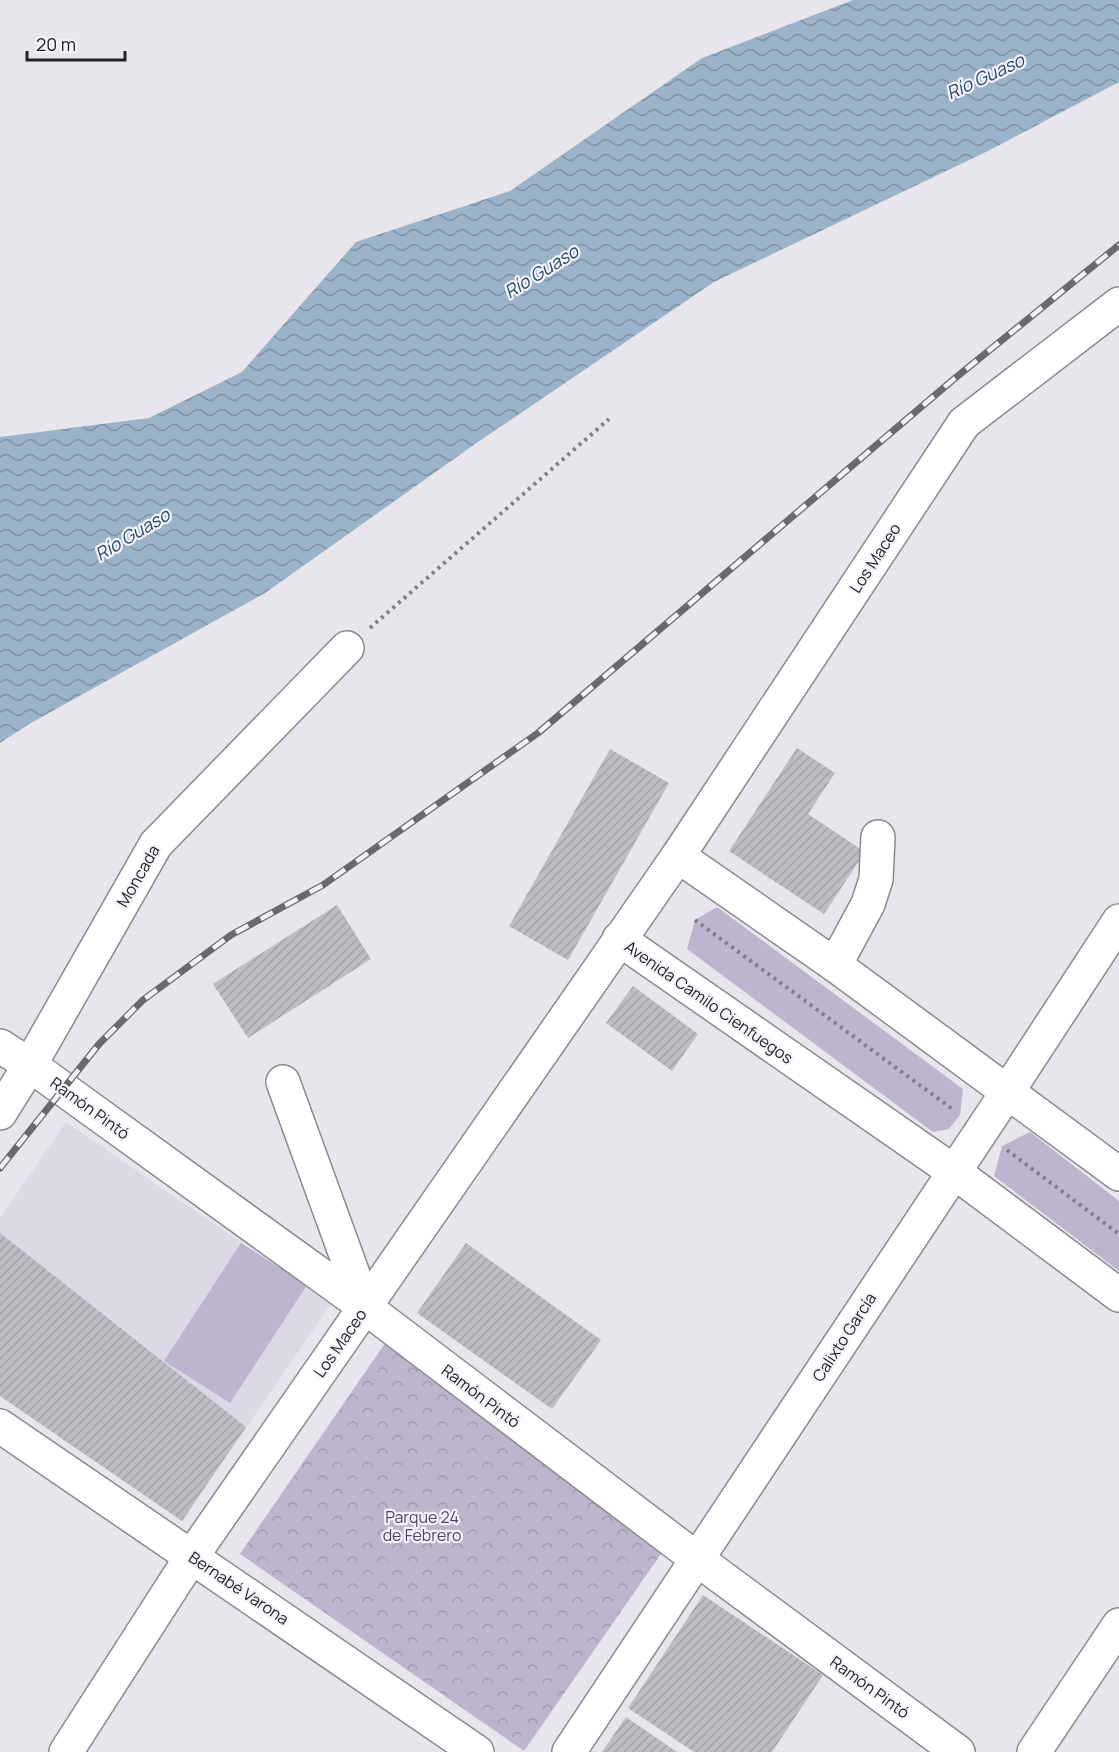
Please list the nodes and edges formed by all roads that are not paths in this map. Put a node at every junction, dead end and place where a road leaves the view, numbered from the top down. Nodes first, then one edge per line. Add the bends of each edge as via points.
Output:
1 (1119, 304) edge
2 (347, 648) road end
3 (878, 837) dead end
4 (678, 856) junction
5 (1117, 928) edge
6 (619, 939) junction
7 (835, 965) junction
8 (0, 1046) edge
9 (30, 1065) junction
10 (283, 1082) dead end
11 (1008, 1091) junction
12 (0, 1113) edge
13 (953, 1172) junction
14 (1119, 1174) edge
15 (1119, 1295) edge
16 (365, 1307) junction
17 (0, 1426) edge
18 (192, 1556) junction
19 (697, 1559) junction
20 (1119, 1625) edge
21 (66, 1752) edge
22 (477, 1752) edge
23 (569, 1752) edge
24 (958, 1752) edge
25 (1034, 1752) edge

1 - 4 main road, Los Maceo via 964,423
2 - 9 main road, Moncada via 156,843
3 - 7 main road via 876,879 868,904
4 - 6 main road, Avenida Camilo Cienfuegos
4 - 7 main road
5 - 11 main road, Calixto García
6 - 13 main road, Avenida Camilo Cienfuegos
6 - 16 main road, Los Maceo
7 - 11 main road
8 - 9 main road, Ramón Pintó
9 - 12 main road, Moncada
9 - 16 main road, Ramón Pintó
10 - 16 main road
11 - 13 main road, Calixto García
11 - 14 main road
13 - 15 main road, Avenida Camilo Cienfuegos
13 - 19 main road, Calixto García
16 - 18 main road, Los Maceo
16 - 19 main road, Ramón Pintó
17 - 18 main road, Bernabé Varona
18 - 21 main road, Los Maceo
18 - 22 main road, Bernabé Varona
19 - 23 main road, Calixto García
19 - 24 main road, Ramón Pintó
20 - 25 main road

